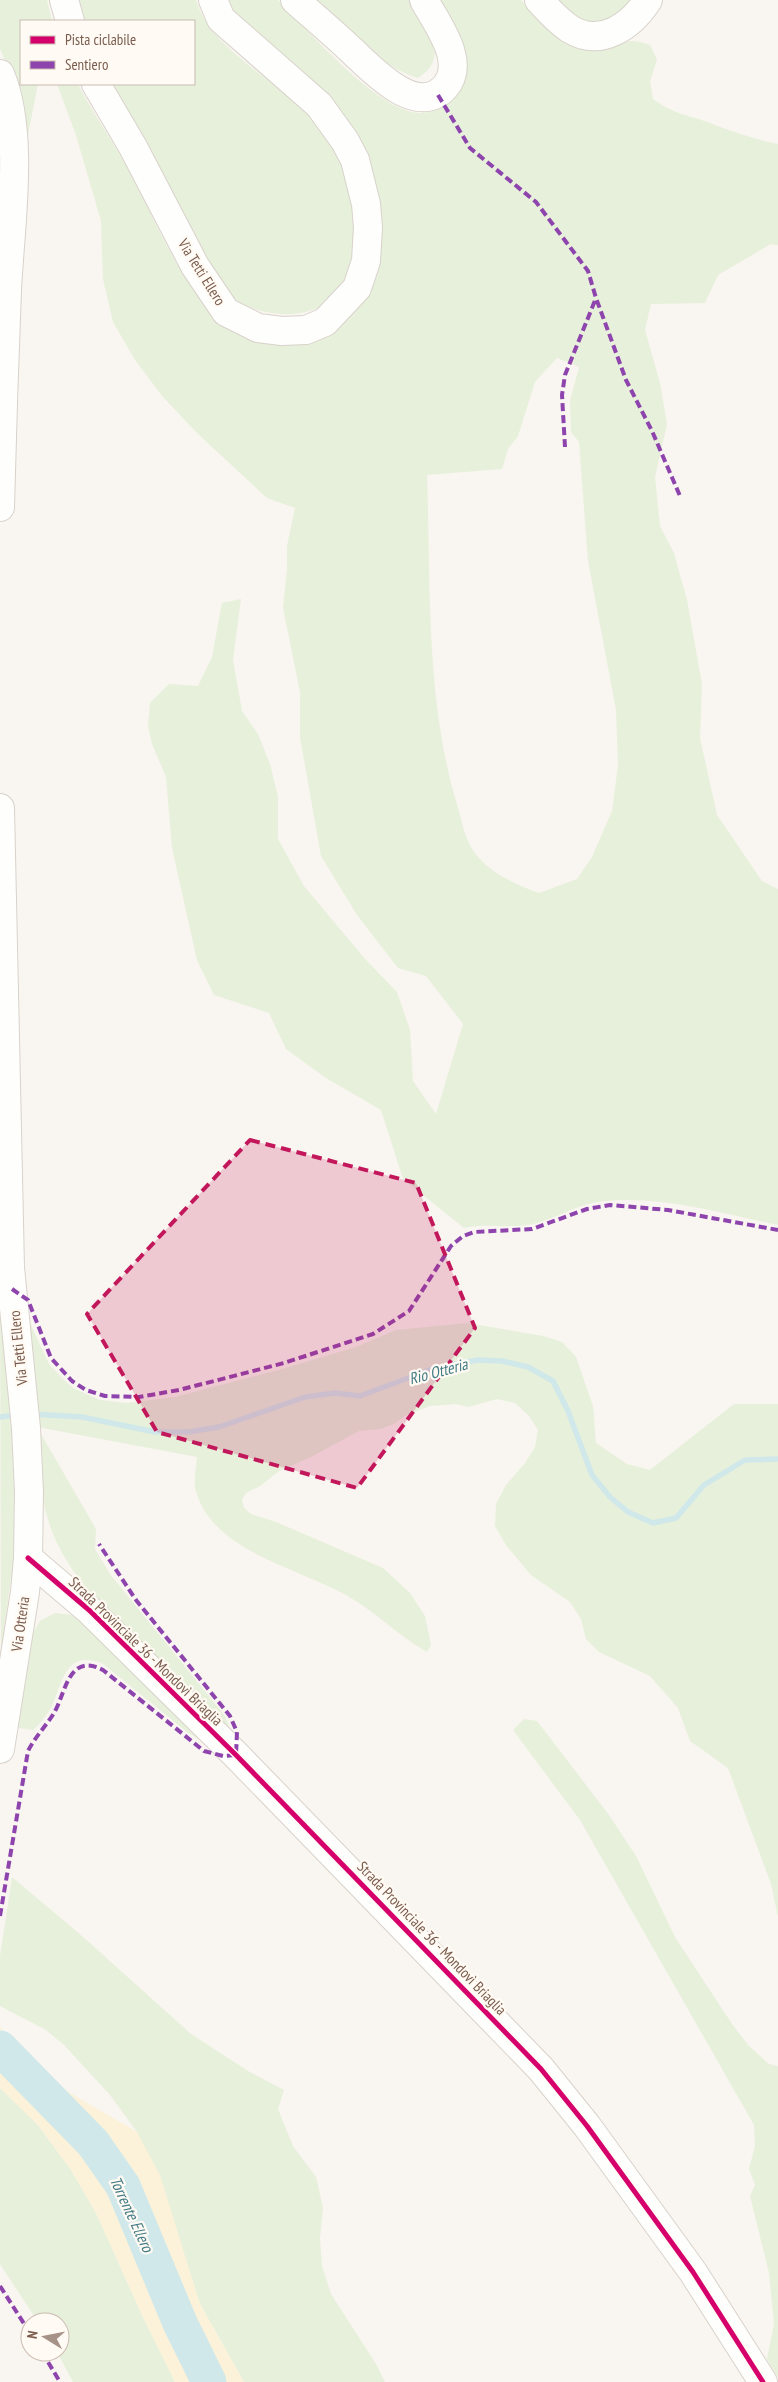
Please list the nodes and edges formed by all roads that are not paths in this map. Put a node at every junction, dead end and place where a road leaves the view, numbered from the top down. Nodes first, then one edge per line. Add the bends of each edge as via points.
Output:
1 (64, 0) edge
2 (213, 0) edge
3 (295, 0) edge
4 (424, 0) edge
5 (539, 0) edge
6 (648, 0) edge
7 (70, 20) edge
8 (0, 74) edge
9 (97, 85) edge
10 (0, 507) edge
11 (0, 808) edge
12 (28, 1558) junction
13 (0, 1749) edge
14 (763, 2382) edge

1 - 7 main road
2 - 9 main road, Via Tetti Ellero via 220,19 319,106 346,141 355,160 366,204 366,261 357,288 325,322 306,330 282,331 258,328 226,312 195,266
3 - 4 main road via 380,78 410,95 423,98 438,95 449,82 454,66 450,48
5 - 6 main road via 557,20 588,35 621,29 638,16
8 - 10 main road via 12,121 14,161
11 - 12 main road, Via Tetti Ellero via 10,1268 26,1428
12 - 13 main road, Via Otteria
12 - 14 main road, Strada Provinciale 36 - Mondovì Briaglia via 89,1610 236,1755 541,2069 592,2132 693,2272

